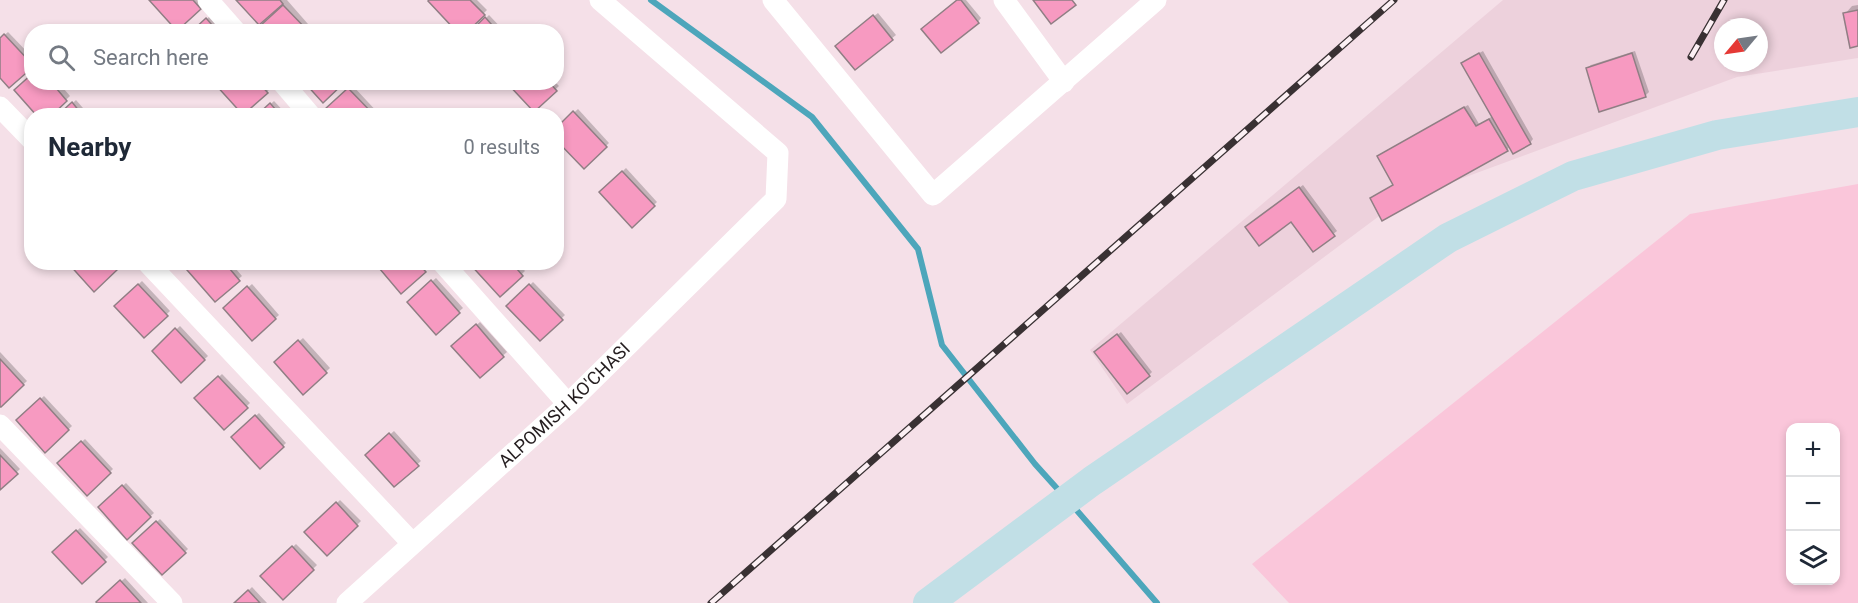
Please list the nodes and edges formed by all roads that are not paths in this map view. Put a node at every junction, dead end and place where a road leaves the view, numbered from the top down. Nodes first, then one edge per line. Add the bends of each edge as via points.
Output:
1 (208, 0) edge
2 (600, 0) edge
3 (773, 0) edge
4 (1004, 0) edge
5 (1156, 0) edge
6 (229, 24) edge
7 (1064, 82) junction
8 (289, 90) edge
9 (0, 107) edge
10 (304, 108) edge
11 (1858, 112) edge
12 (24, 132) edge
13 (155, 270) edge
14 (449, 270) edge
15 (568, 404) junction
16 (0, 425) edge
17 (412, 543) junction
18 (172, 603) edge
19 (346, 603) edge
20 (928, 603) edge

1 - 6 street
2 - 15 street, ALPOMISH KO'CHASI via 778,153 776,199
3 - 7 street via 933,195
4 - 7 street
5 - 7 street
8 - 10 street
9 - 12 street
11 - 20 main road via 1717,135 1573,176 1448,238 1092,482
13 - 17 street
14 - 15 street
15 - 17 street, ALPOMISH KO'CHASI
16 - 18 street
17 - 19 street, ALPOMISH KO'CHASI

